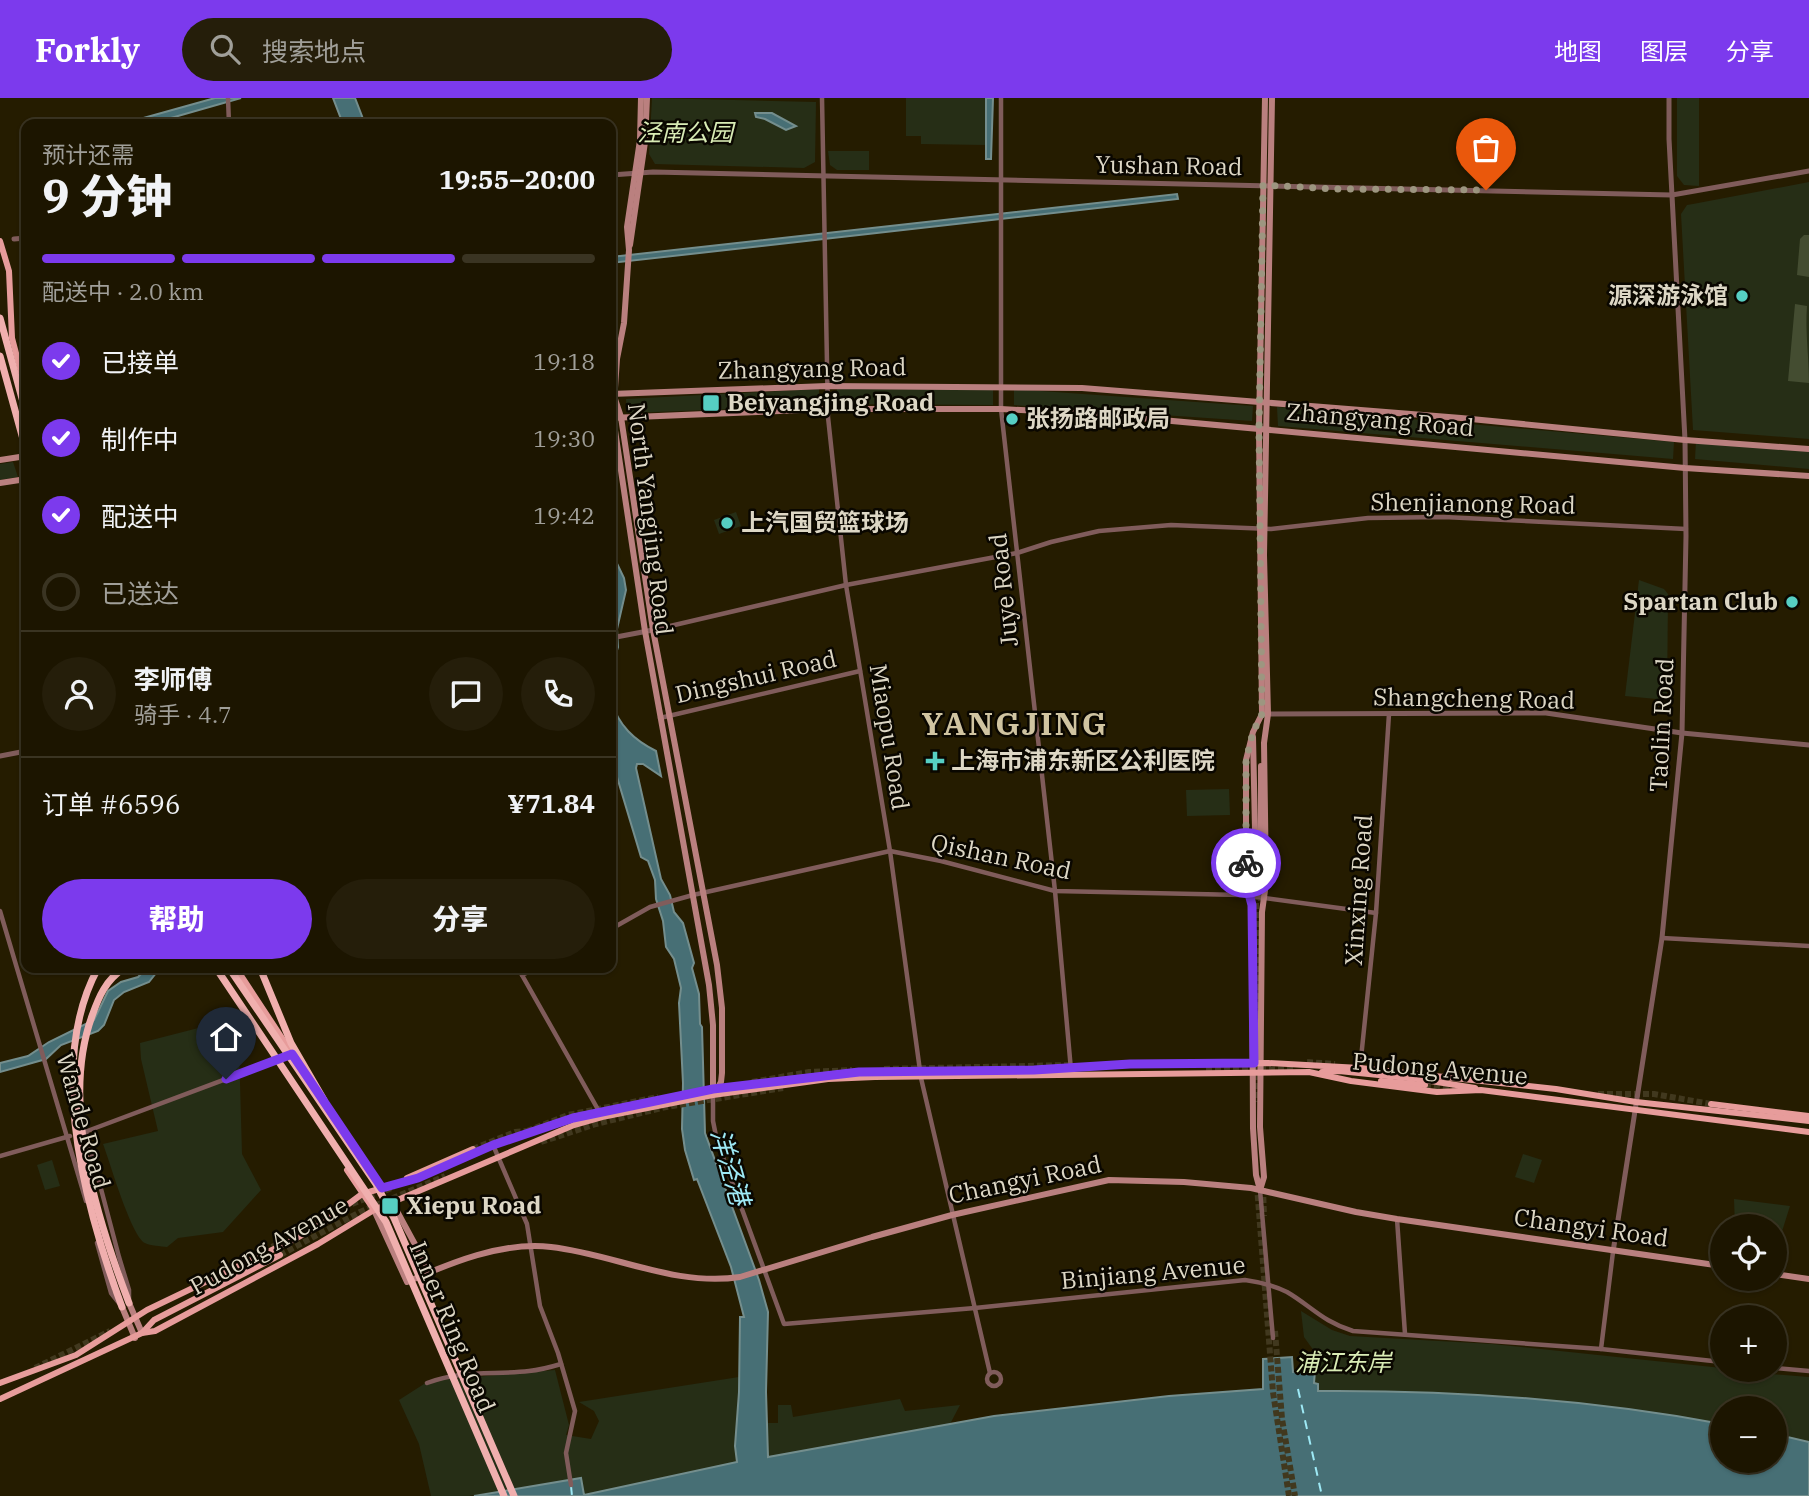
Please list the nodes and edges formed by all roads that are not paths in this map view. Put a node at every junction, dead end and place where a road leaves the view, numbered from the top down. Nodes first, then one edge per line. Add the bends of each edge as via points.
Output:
1 (641, 98) edge
2 (647, 98) edge
3 (822, 98) edge
4 (1002, 98) edge
5 (1265, 98) edge
6 (1272, 98) edge
7 (1670, 98) edge
8 (229, 101) edge
9 (229, 119) edge
10 (1809, 171) edge
11 (638, 173) junction
12 (616, 175) edge
13 (823, 176) junction
14 (1001, 180) junction
15 (1266, 185) junction
16 (1672, 195) junction
17 (21, 238) edge
18 (14, 239) dead end
19 (0, 241) edge
20 (0, 318) edge
21 (0, 362) edge
22 (616, 366) edge
23 (21, 372) edge
24 (827, 386) junction
25 (1001, 386) junction
26 (21, 394) edge
27 (616, 394) edge
28 (1264, 401) junction
29 (827, 409) junction
30 (1001, 409) junction
31 (616, 417) edge
32 (616, 423) edge
33 (616, 424) edge
34 (1263, 429) junction
35 (21, 433) edge
36 (21, 439) edge
37 (1685, 440) junction
38 (1809, 449) edge
39 (21, 458) edge
40 (0, 460) edge
41 (1685, 468) junction
42 (1809, 476) edge
43 (21, 480) edge
44 (0, 483) edge
45 (1262, 528) junction
46 (1686, 529) junction
47 (1017, 552) junction
48 (846, 585) junction
49 (653, 630) junction
50 (645, 631) junction
51 (616, 637) edge
52 (860, 670) junction
53 (1265, 714) junction
54 (1389, 714) junction
55 (671, 715) junction
56 (660, 718) junction
57 (1253, 732) junction
58 (1682, 733) junction
59 (1264, 743) junction
60 (1809, 745) edge
61 (21, 752) edge
62 (0, 756) edge
63 (890, 851) junction
64 (1055, 891) junction
65 (704, 892) junction
66 (693, 895) junction
67 (1251, 896) junction
68 (1265, 897) junction
69 (0, 911) edge
70 (1377, 913) junction
71 (616, 926) edge
72 (1662, 938) junction
73 (1809, 946) edge
74 (96, 973) edge
75 (116, 973) edge
76 (215, 973) edge
77 (216, 973) edge
78 (232, 973) edge
79 (239, 973) edge
80 (262, 973) edge
81 (526, 973) edge
82 (522, 975) joint
83 (292, 1054) junction
84 (275, 1061) junction
85 (1257, 1063) junction
86 (1360, 1068) junction
87 (1257, 1071) junction
88 (1071, 1072) junction
89 (1313, 1072) junction
90 (920, 1074) junction
91 (1425, 1085) tunnel mouth
92 (712, 1092) junction
93 (1711, 1104) tunnel mouth
94 (1635, 1106) junction
95 (601, 1114) junction
96 (1808, 1118) edge
97 (86, 1132) junction
98 (1809, 1132) edge
99 (68, 1136) junction
100 (493, 1145) junction
101 (472, 1149) tunnel mouth
102 (0, 1156) edge
103 (499, 1156) junction
104 (400, 1182) junction
105 (379, 1186) junction
106 (1260, 1190) junction
107 (362, 1194) junction
108 (392, 1202) junction
109 (374, 1210) junction
110 (952, 1215) junction
111 (1397, 1219) junction
112 (530, 1247) junction
113 (106, 1252) junction
114 (1613, 1252) junction
115 (280, 1255) tunnel mouth
116 (1710, 1264) edge
117 (430, 1272) junction
118 (1787, 1276) edge
119 (1809, 1279) edge
120 (1268, 1284) junction
121 (125, 1305) junction
122 (975, 1308) junction
123 (136, 1318) junction
124 (129, 1321) junction
125 (784, 1324) joint
126 (1405, 1334) junction
127 (139, 1336) junction
128 (1273, 1338) tunnel mouth
129 (1601, 1349) junction
130 (1710, 1361) edge
131 (561, 1364) junction
132 (1787, 1369) edge
133 (1809, 1371) edge
134 (990, 1373) dead end
135 (0, 1383) edge
136 (426, 1383) dead end
137 (0, 1399) edge
138 (571, 1485) dead end
139 (504, 1496) edge
140 (514, 1496) edge

1 - 11 main road
2 - 11 main road
3 - 13 street, Miaopu Road
4 - 14 street, Juye Road
5 - 15 main road
6 - 15 main road
7 - 16 street, Taolin Road
8 - 9 street
10 - 16 street, Yushan Road
11 - 12 street, Yushan Road
11 - 13 street, Yushan Road
11 - 22 main road, North Yangjing Road
13 - 14 street, Yushan Road
13 - 24 street, Miaopu Road
14 - 15 street, Yushan Road
14 - 25 street, Juye Road
15 - 16 street, Yushan Road
15 - 28 main road
16 - 37 street, Taolin Road
17 - 18 street
19 - 23 main road via 9,271 12,338
20 - 26 highway
21 - 35 highway
21 - 36 main road
24 - 25 main road, Zhangyang Road
24 - 27 main road, Zhangyang Road
24 - 29 street, Miaopu Road
25 - 28 main road, Zhangyang Road
25 - 30 street, Juye Road
28 - 34 main road
28 - 37 main road, Zhangyang Road
29 - 30 main road, Zhangyang Road
29 - 31 main road, Zhangyang Road
29 - 48 street, Miaopu Road
30 - 34 main road, Zhangyang Road
30 - 47 street, Juye Road
32 - 49 main road, North Yangjing Road
33 - 50 main road, North Yangjing Road
34 - 41 main road, Zhangyang Road
34 - 45 main road
37 - 38 main road, Zhangyang Road
37 - 41 street, Taolin Road
39 - 40 main road
41 - 42 main road, Zhangyang Road
41 - 46 street, Taolin Road
43 - 44 main road
45 - 46 street, Shenjianong Road via 1368,518 1444,517
45 - 47 street, Shenjianong Road via 1171,524 1099,531
45 - 53 main road
46 - 58 street, Taolin Road
47 - 48 street, Shenjianong Road
47 - 64 street, Juye Road
48 - 49 street, Shenjianong Road
48 - 52 street, Miaopu Road
49 - 50 street
49 - 55 main road, North Yangjing Road
50 - 51 street
50 - 56 main road, North Yangjing Road
52 - 55 street, Dingshui Road
52 - 63 street, Miaopu Road
53 - 54 street, Shangcheng Road
53 - 57 main road
53 - 59 main road
54 - 58 street, Shangcheng Road via 1546,713
54 - 70 street, Xinxing Road
55 - 56 street, Dingshui Road
55 - 65 main road, North Yangjing Road
56 - 66 main road, North Yangjing Road
57 - 59 main road via 1258,876
57 - 67 main road via 1246,760 1246,875
58 - 60 street, Shangcheng Road
58 - 72 street, Taolin Road
59 - 68 main road
61 - 62 street
63 - 64 street, Qishan Road
63 - 65 street, Qishan Road
63 - 90 street, Miaopu Road
64 - 67 street, Qishan Road
64 - 88 street, Juye Road
65 - 66 street, Qishan Road
65 - 92 main road, North Yangjing Road via 722,1008 722,1073
66 - 71 street, Qishan Road via 650,907
66 - 92 main road, North Yangjing Road via 713,1026
67 - 68 street, Qishan Road
67 - 85 main road
68 - 70 street, Qishan Road
68 - 85 main road
69 - 99 street, Wande Road
70 - 86 street, Xinxing Road
72 - 73 street
72 - 94 street, Taolin Road
74 - 113 highway via 77,1032 74,1087 81,1173
75 - 113 highway via 100,993 87,1031 81,1081 88,1170
76 - 84 main road
77 - 139 highway, Inner Ring Road via 386,1222
78 - 105 highway, Inner Ring Road
79 - 83 main road
80 - 105 highway via 300,1061
81 - 82 street
82 - 95 street
83 - 84 street
83 - 105 main road
84 - 97 street
84 - 107 main road
85 - 86 main road, Pudong Avenue
85 - 87 main road
85 - 88 main road, Pudong Avenue via 1130,1064
86 - 94 main road, Pudong Avenue via 1556,1089
87 - 88 main road, Pudong Avenue
87 - 89 main road, Pudong Avenue
87 - 106 main road via 1264,1177
88 - 90 main road, Pudong Avenue
89 - 91 main road
89 - 94 main road, Pudong Avenue via 1437,1093 1481,1090
90 - 92 main road, Pudong Avenue
90 - 110 street, Miaopu Road
92 - 95 main road, Pudong Avenue
92 - 125 street, North Yangjing Road via 717,1141
93 - 96 main road
94 - 96 main road, Pudong Avenue
94 - 98 main road, Pudong Avenue
94 - 114 street, Taolin Road
95 - 100 main road, Pudong Avenue
95 - 103 main road, Pudong Avenue
97 - 99 street
97 - 121 street, Wande Road via 129,1290
99 - 102 street
99 - 121 street, Wande Road via 111,1293
100 - 103 street
100 - 104 main road, Pudong Avenue
101 - 104 main road
103 - 108 main road, Pudong Avenue
103 - 112 street via 527,1224
104 - 105 main road, Pudong Avenue
105 - 107 main road, Pudong Avenue
105 - 108 main road
105 - 140 highway, Inner Ring Road
106 - 110 main road, Changyi Road via 1109,1180
106 - 111 main road, Changyi Road
106 - 120 street
107 - 109 main road
107 - 123 main road, Pudong Avenue via 297,1238
108 - 109 main road, Pudong Avenue
108 - 117 main road
109 - 117 main road, Changyi Road via 407,1282
109 - 127 main road, Pudong Avenue via 318,1244
110 - 112 main road, Changyi Road via 740,1277 707,1280 550,1246
110 - 122 street, Miaopu Road
111 - 114 main road, Changyi Road
111 - 126 street
112 - 117 main road, Changyi Road via 485,1253
112 - 131 street via 540,1306
113 - 121 highway
114 - 116 main road, Changyi Road
114 - 129 street, Taolin Road
115 - 127 main road via 154,1321
118 - 119 main road
120 - 122 street, Binjiang Avenue via 1245,1280
120 - 126 street, Binjiang Avenue via 1339,1326
120 - 128 street
121 - 123 main road, Wande Road
121 - 124 main road, Wande Road
122 - 125 street, Binjiang Avenue
122 - 134 street, Miaopu Road
123 - 124 main road, Pudong Avenue
123 - 127 main road, Wande Road
124 - 127 main road, Wande Road
124 - 135 main road, Pudong Avenue via 75,1355
126 - 129 street, Binjiang Avenue
127 - 137 main road, Pudong Avenue
129 - 130 street, Binjiang Avenue
131 - 136 street via 531,1371 472,1372
131 - 138 street via 575,1411 566,1452
132 - 133 street

